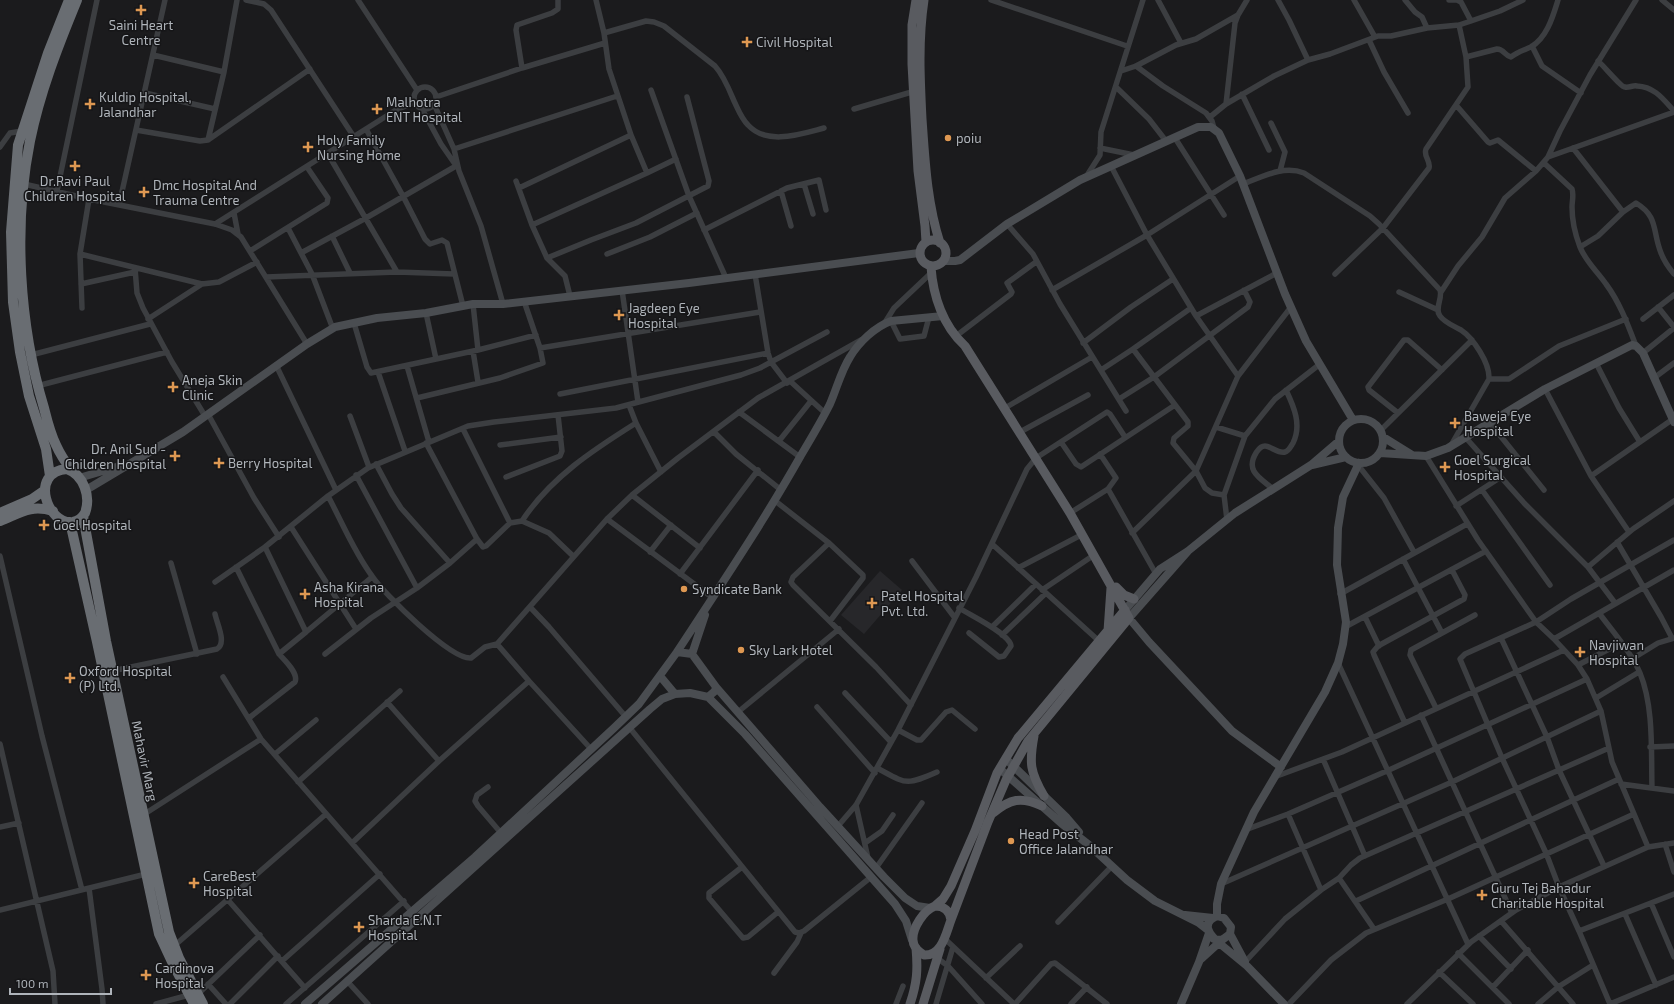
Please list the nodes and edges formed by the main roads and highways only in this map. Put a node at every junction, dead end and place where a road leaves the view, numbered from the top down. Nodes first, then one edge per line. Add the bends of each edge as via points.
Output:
1 (69, 0) edge
2 (77, 0) edge
3 (916, 0) edge
4 (924, 0) edge
5 (915, 61) junction
6 (919, 134) junction
7 (926, 242) junction
8 (940, 243) junction
9 (936, 267) junction
10 (965, 346) junction
11 (76, 474) junction
12 (50, 476) junction
13 (45, 490) junction
14 (53, 511) junction
15 (0, 513) edge
16 (83, 516) junction
17 (0, 522) edge
18 (70, 522) junction
19 (1105, 576) junction
20 (1111, 586) junction
21 (1134, 599) road end
22 (1127, 614) junction
23 (1108, 631) junction
24 (1035, 733) junction
25 (1044, 796) road end
26 (1042, 806) road end
27 (992, 814) junction
28 (932, 907) junction
29 (951, 920) junction
30 (914, 944) junction
31 (938, 953) junction
32 (198, 1000) edge
33 (910, 1004) edge
34 (923, 1004) edge

1 - 12 highway via 48,53 18,145 11,232 13,302 22,360 29,396 46,449
2 - 11 highway via 41,96 30,142 20,230 23,299 37,386 56,446
3 - 5 main road via 912,25
4 - 5 main road
5 - 6 main road
6 - 7 main road via 918,171
6 - 8 main road via 934,225
7 - 8 main road via 934,240
7 - 9 main road via 919,253 922,260
8 - 9 main road via 945,248 946,256
9 - 10 main road via 941,296
9 - 10 main road via 934,293 943,316 958,340
10 - 19 main road via 1083,534
11 - 12 highway via 67,469
11 - 16 highway via 86,490 87,505
12 - 13 highway
13 - 14 highway
13 - 15 highway via 32,500
14 - 17 highway via 33,508
14 - 18 highway via 64,521
16 - 18 highway
16 - 32 highway, Mahavir Marg via 112,671 169,932
18 - 32 highway, Mahavir Marg via 159,934 172,964
19 - 20 main road
19 - 21 main road via 1124,595
20 - 22 main road
20 - 23 main road
22 - 23 main road
22 - 24 main road
23 - 28 main road via 1018,738 1000,769 951,886 943,898
24 - 25 main road via 1030,755 1032,770 1035,782
24 - 27 main road via 1009,776
26 - 27 main road via 1029,800 1020,800 1009,802
27 - 29 main road
28 - 29 main road via 945,909 951,915
28 - 30 main road via 920,921
29 - 31 main road
30 - 31 main road via 924,955
30 - 33 main road via 918,966
31 - 34 main road

